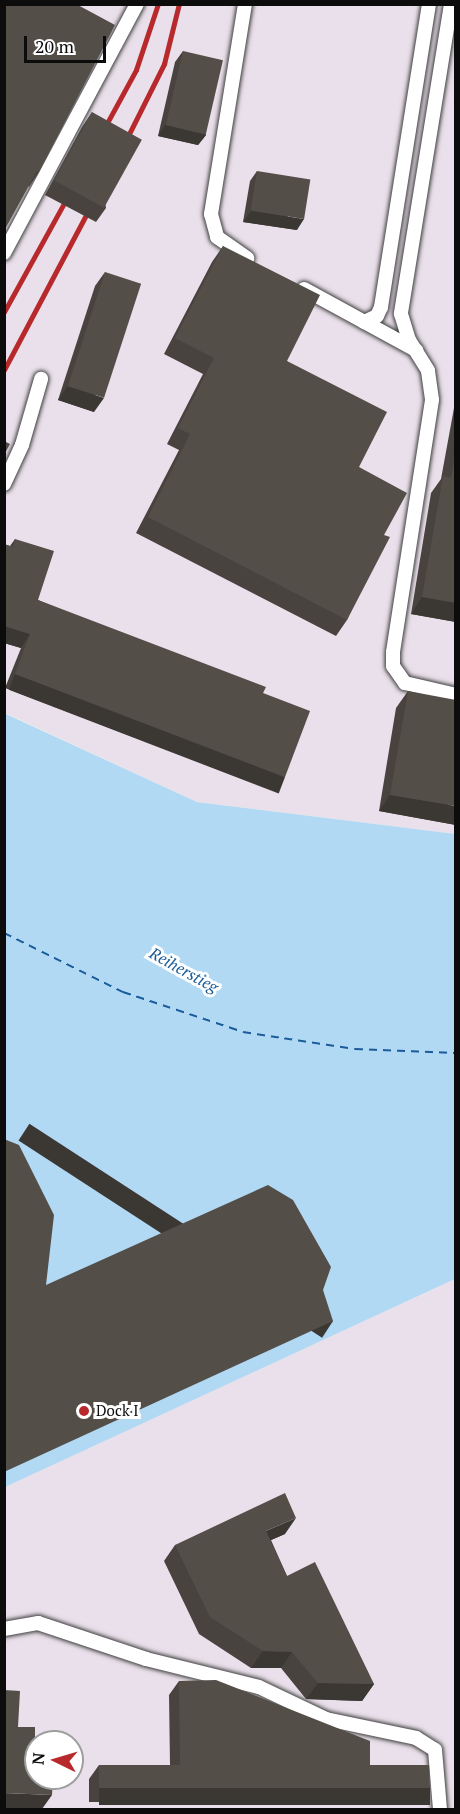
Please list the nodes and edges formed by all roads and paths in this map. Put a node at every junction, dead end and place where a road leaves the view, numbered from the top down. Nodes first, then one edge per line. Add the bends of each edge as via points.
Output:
1 (136, 4) edge
2 (245, 4) edge
3 (429, 4) edge
4 (451, 4) edge
5 (392, 243) junction
6 (4, 253) edge
7 (264, 268) edge
8 (294, 284) edge
9 (403, 320) junction
10 (364, 322) junction
11 (416, 350) junction
12 (41, 379) dead end
13 (4, 484) edge
14 (456, 695) edge
15 (4, 1629) edge
16 (440, 1809) edge

1 - 6 lane
2 - 7 lane via 211,214 217,237 225,246
3 - 5 lane
4 - 9 lane
5 - 9 lane
5 - 10 lane via 380,312
8 - 10 lane
9 - 11 lane
10 - 11 lane
11 - 14 lane via 428,371 432,400 393,666 405,683
12 - 13 lane via 22,446
15 - 16 lane via 38,1623 146,1659 259,1687 326,1719 416,1738 435,1750

